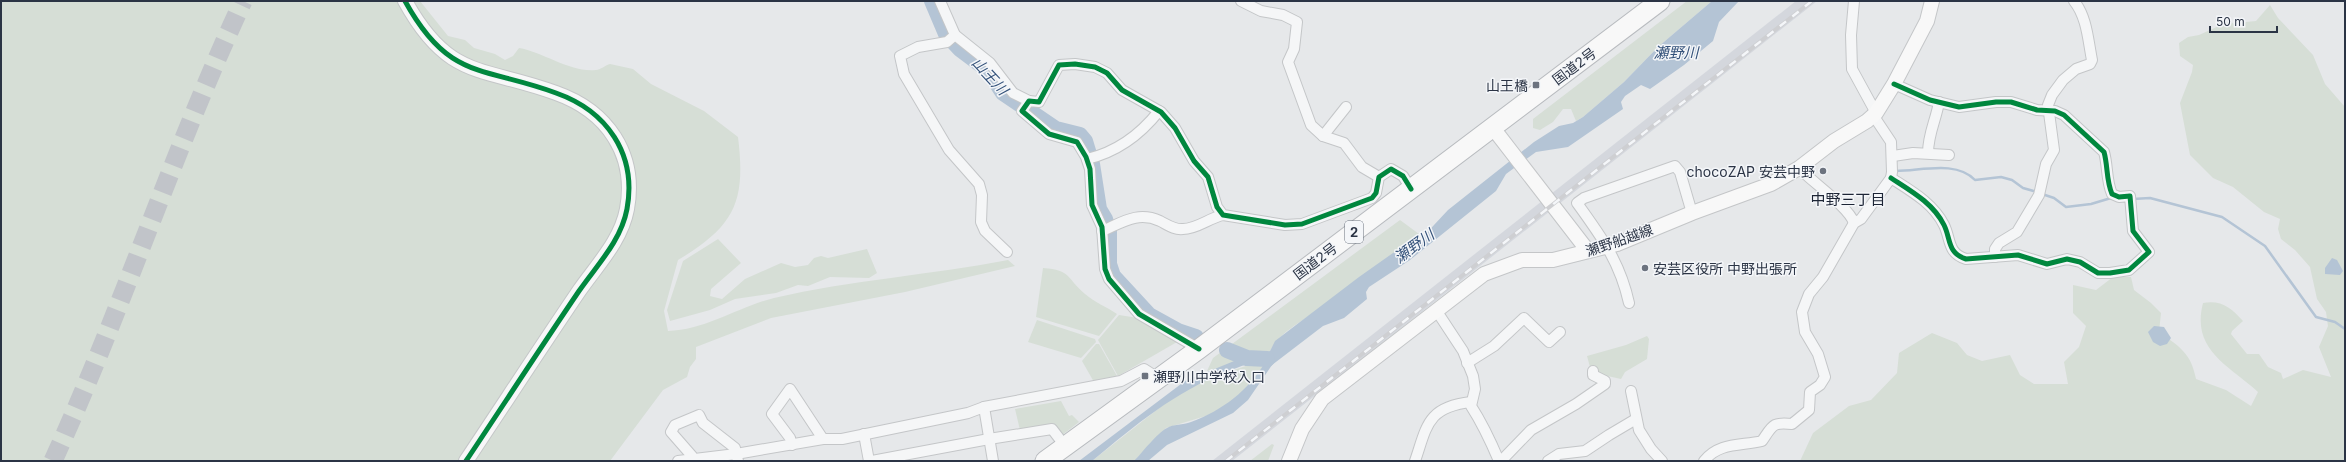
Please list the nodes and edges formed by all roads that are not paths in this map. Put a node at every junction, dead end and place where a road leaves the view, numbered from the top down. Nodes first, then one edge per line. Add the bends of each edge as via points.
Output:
1 (405, 1) edge
2 (940, 1) edge
3 (1241, 1) edge
4 (1660, 1) edge
5 (1854, 1) edge
6 (1932, 1) edge
7 (2074, 1) edge
8 (952, 38) junction
9 (1894, 84) junction
10 (1939, 102) junction
11 (1027, 104) junction
12 (1346, 107) dead end
13 (1159, 111) junction
14 (2048, 111) junction
15 (1874, 114) junction
16 (1498, 135) junction
17 (1323, 136) junction
18 (1928, 153) junction
19 (1949, 155) dead end
20 (1892, 156) junction
21 (1089, 159) junction
22 (1799, 168) junction
23 (1379, 177) junction
24 (1891, 178) junction
25 (1411, 189) junction
26 (1692, 213) junction
27 (1223, 215) junction
28 (1854, 223) junction
29 (1105, 230) junction
30 (1608, 246) junction
31 (1588, 251) junction
32 (1007, 252) dead end
33 (1995, 257) junction
34 (1629, 303) dead end
35 (1436, 310) junction
36 (1560, 332) dead end
37 (1199, 349) junction
38 (1467, 363) junction
39 (1593, 371) dead end
40 (1158, 378) junction
41 (1631, 391) dead end
42 (1471, 402) junction
43 (984, 407) junction
44 (1636, 419) junction
45 (864, 434) junction
46 (823, 439) junction
47 (990, 439) junction
48 (792, 445) junction
49 (1065, 446) junction
50 (737, 457) edge
51 (692, 459) junction
52 (466, 461) edge
53 (678, 461) edge
54 (869, 461) edge
55 (872, 461) edge
56 (993, 461) edge
57 (1045, 461) edge
58 (1289, 461) edge
59 (1415, 461) edge
60 (1500, 461) edge
61 (1548, 461) edge
62 (1662, 461) edge
63 (1704, 461) edge

1 - 52 main road via 417,23 445,54 484,73 556,92 586,106 604,121 622,152 629,188 627,210 616,239
2 - 8 street
3 - 17 street via 1261,11 1283,15 1297,22 1294,49 1288,62 1308,118
4 - 16 highway, 国道2号 / 2
5 - 15 street via 1852,69
6 - 9 main road, 瀬野船越線 via 1927,20
7 - 14 street via 2081,10 2085,23 2092,60 2090,64 2076,69 2063,80 2052,95
8 - 11 street via 990,63 1013,93
8 - 32 street via 918,47 900,56 904,74 949,150 979,184 982,195 981,222 985,231
9 - 10 street
9 - 15 main road, 瀬野船越線
10 - 14 street via 1959,107 2011,102
10 - 18 street via 1929,133
11 - 13 street via 1039,102 1059,65 1075,64 1101,70 1122,90
11 - 21 street via 1049,134 1077,142
12 - 17 street
13 - 21 street via 1147,126 1126,143
13 - 27 street via 1175,128 1194,161 1208,177 1217,207
14 - 33 street via 2054,150 2046,164 2039,195 2017,232 1999,243 1995,249
14 - 33 street via 2064,115 2100,146 2107,161 2106,175 2112,194 2119,197 2130,196 2133,231 2149,252 2130,270 2110,273 2098,273 2080,262 2067,259 2048,264 2018,255
15 - 20 street via 1889,138
15 - 22 main road, 瀬野船越線
16 - 25 highway, 国道2号 / 2
16 - 31 main road
17 - 23 street via 1344,143 1362,167
18 - 19 street
18 - 20 street
20 - 24 street
21 - 29 street via 1092,205
22 - 26 main road, 瀬野船越線 via 1771,184
22 - 28 street via 1842,206 1852,216
23 - 25 street via 1391,169 1403,176
23 - 27 street via 1376,193 1372,198 1302,224 1285,225
24 - 28 street via 1861,219
24 - 33 street via 1930,206 1942,221 1950,247 1958,257 1973,260
25 - 37 highway, 国道2号 / 2
26 - 30 main road, 瀬野船越線
26 - 30 street via 1680,172 1675,166 1577,202
27 - 29 street via 1205,221 1197,227 1185,229 1176,229 1142,216
28 - 63 street via 1823,277 1809,294 1802,312 1806,332 1818,354 1825,377 1820,385 1810,392 1809,410 1792,424 1773,424 1762,441 1724,446
29 - 37 street via 1103,259 1109,279 1139,314
30 - 31 main road, 瀬野船越線
30 - 34 street via 1626,289
31 - 35 main road, 瀬野船越線 via 1554,260 1522,260 1484,274
35 - 38 street via 1463,350
35 - 58 main road, 瀬野船越線 via 1322,399 1302,428
36 - 38 street via 1549,342 1524,318 1494,346
37 - 40 highway, 国道2号 / 2
38 - 42 street via 1475,380
39 - 60 street via 1593,375 1605,381 1605,384 1531,430
40 - 43 street via 1144,369 1120,381
40 - 49 highway, 国道2号 / 2
41 - 44 street via 1637,413
42 - 59 street via 1459,404 1430,419
42 - 60 street
43 - 45 street via 968,413
43 - 47 street
44 - 61 street via 1585,451 1559,454
44 - 62 street via 1647,443
45 - 46 street via 842,439
45 - 54 street
46 - 48 street
46 - 48 street via 790,389 772,414 790,438
47 - 49 street via 1052,429
47 - 55 street
47 - 56 street
48 - 50 street
49 - 57 highway, 国道2号 / 2
50 - 51 street
50 - 51 street via 735,448 704,423 699,415 675,425 671,432
51 - 53 street

